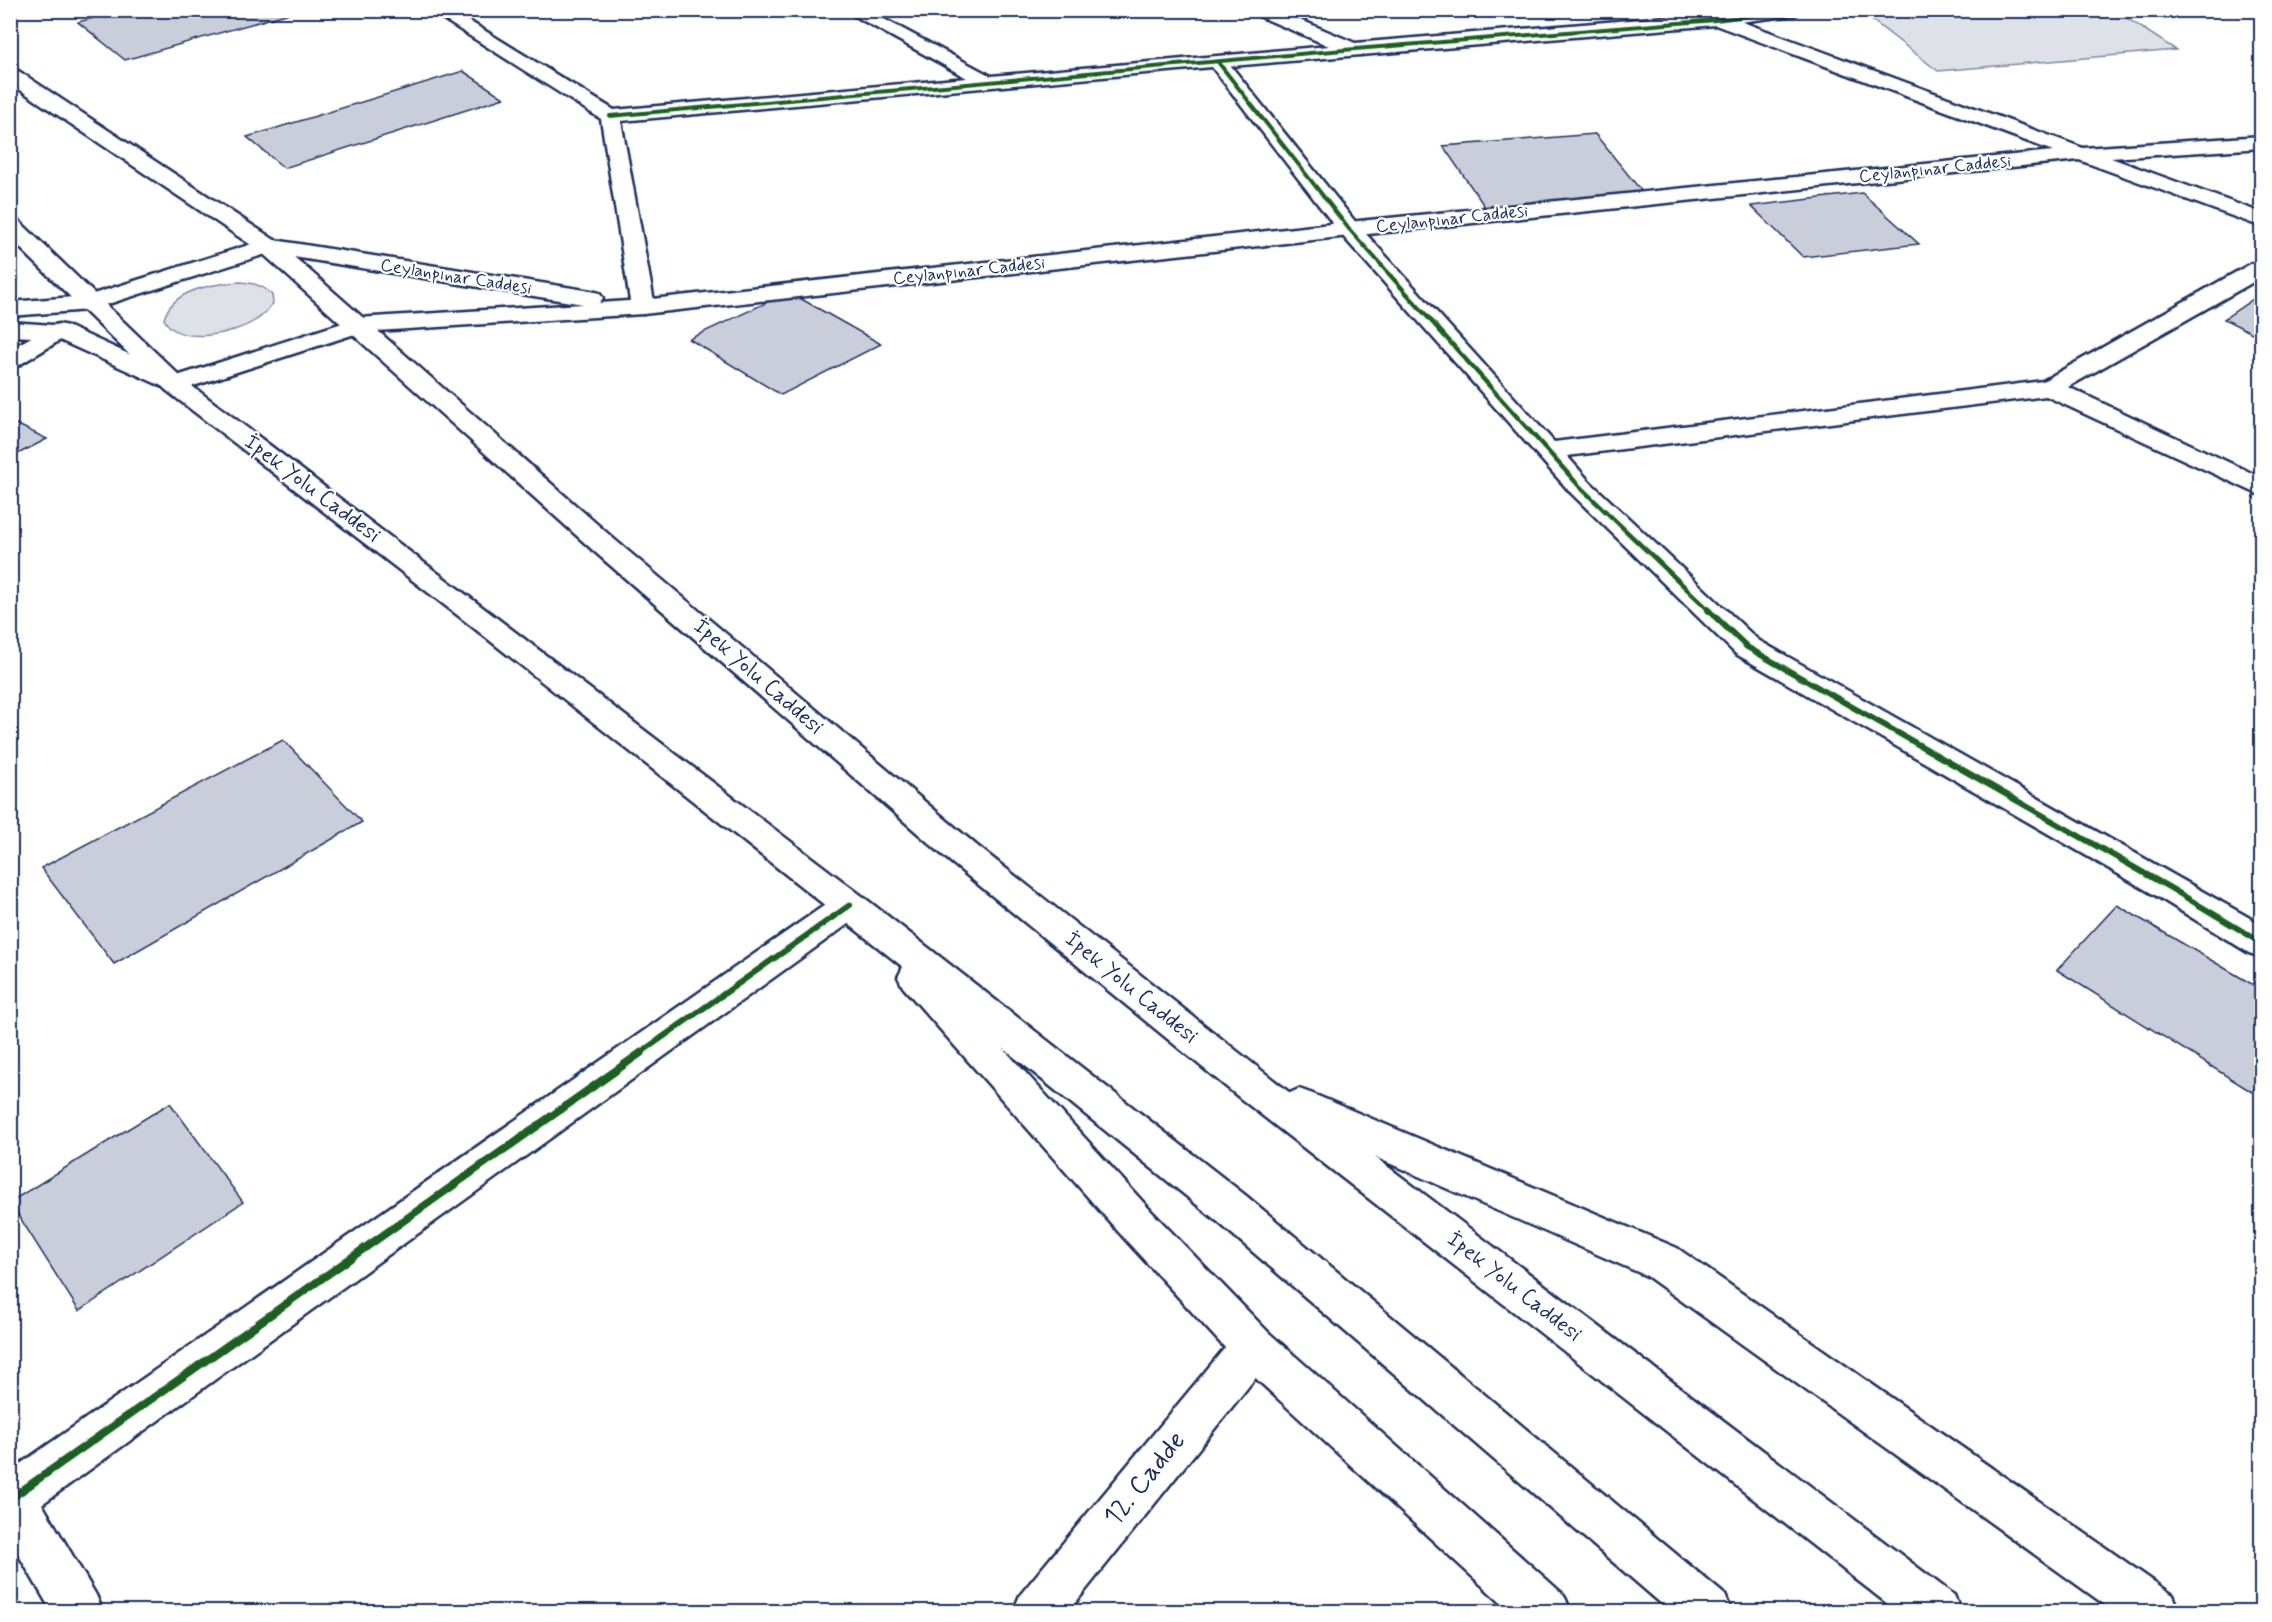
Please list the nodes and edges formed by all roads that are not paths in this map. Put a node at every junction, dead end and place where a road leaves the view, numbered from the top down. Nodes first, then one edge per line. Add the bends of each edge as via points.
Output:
1 (438, 10) edge
2 (853, 10) edge
3 (1260, 10) edge
4 (1692, 10) edge
5 (1795, 10) edge
6 (1716, 20) junction
7 (1355, 50) junction
8 (1218, 62) junction
9 (10, 74) edge
10 (990, 83) junction
11 (610, 116) junction
12 (2262, 142) edge
13 (2081, 154) junction
14 (2262, 222) edge
15 (10, 225) edge
16 (1349, 229) junction
17 (268, 246) junction
18 (10, 249) edge
19 (2262, 267) edge
20 (89, 303) junction
21 (643, 307) junction
22 (10, 309) edge
23 (358, 325) junction
24 (10, 329) edge
25 (59, 331) junction
26 (10, 360) edge
27 (175, 385) junction
28 (2049, 388) junction
29 (1548, 451) junction
30 (2262, 488) edge
31 (850, 905) junction
32 (2262, 943) edge
33 (1254, 1087) junction
34 (1253, 1347) junction
35 (11, 1497) edge
36 (78, 1611) edge
37 (1037, 1611) edge
38 (1547, 1611) edge
39 (1708, 1611) edge
40 (1937, 1611) edge
41 (2156, 1611) edge

1 - 11 main road
2 - 10 main road
3 - 7 main road
4 - 6 main road
5 - 6 main road
6 - 7 main road
6 - 13 main road
7 - 8 main road
8 - 10 main road
8 - 16 main road
9 - 17 main road, İpek Yolu Caddesi
10 - 11 main road
11 - 21 main road
12 - 13 main road, Ceylanpınar Caddesi
13 - 14 main road
13 - 16 main road, Ceylanpınar Caddesi
15 - 20 main road, İpek Yolu Caddesi
16 - 21 main road, Ceylanpınar Caddesi
16 - 29 main road
17 - 20 main road
17 - 21 main road, Ceylanpınar Caddesi
17 - 23 main road, İpek Yolu Caddesi
18 - 20 main road
19 - 28 main road
20 - 22 main road
20 - 27 main road, İpek Yolu Caddesi
21 - 23 main road, Ceylanpınar Caddesi
23 - 27 main road
23 - 33 main road, İpek Yolu Caddesi via 605,546 964,854
24 - 25 main road
25 - 26 main road
25 - 27 main road
27 - 31 main road, İpek Yolu Caddesi
28 - 29 main road
28 - 30 main road
29 - 32 main road via 1580,487 1747,647
31 - 34 main road
31 - 35 main road
31 - 39 main road, İpek Yolu Caddesi via 1231,1208
33 - 40 main road, İpek Yolu Caddesi
33 - 41 main road via 1662,1262
34 - 37 main road, 12. Cadde
34 - 38 main road
35 - 36 main road

